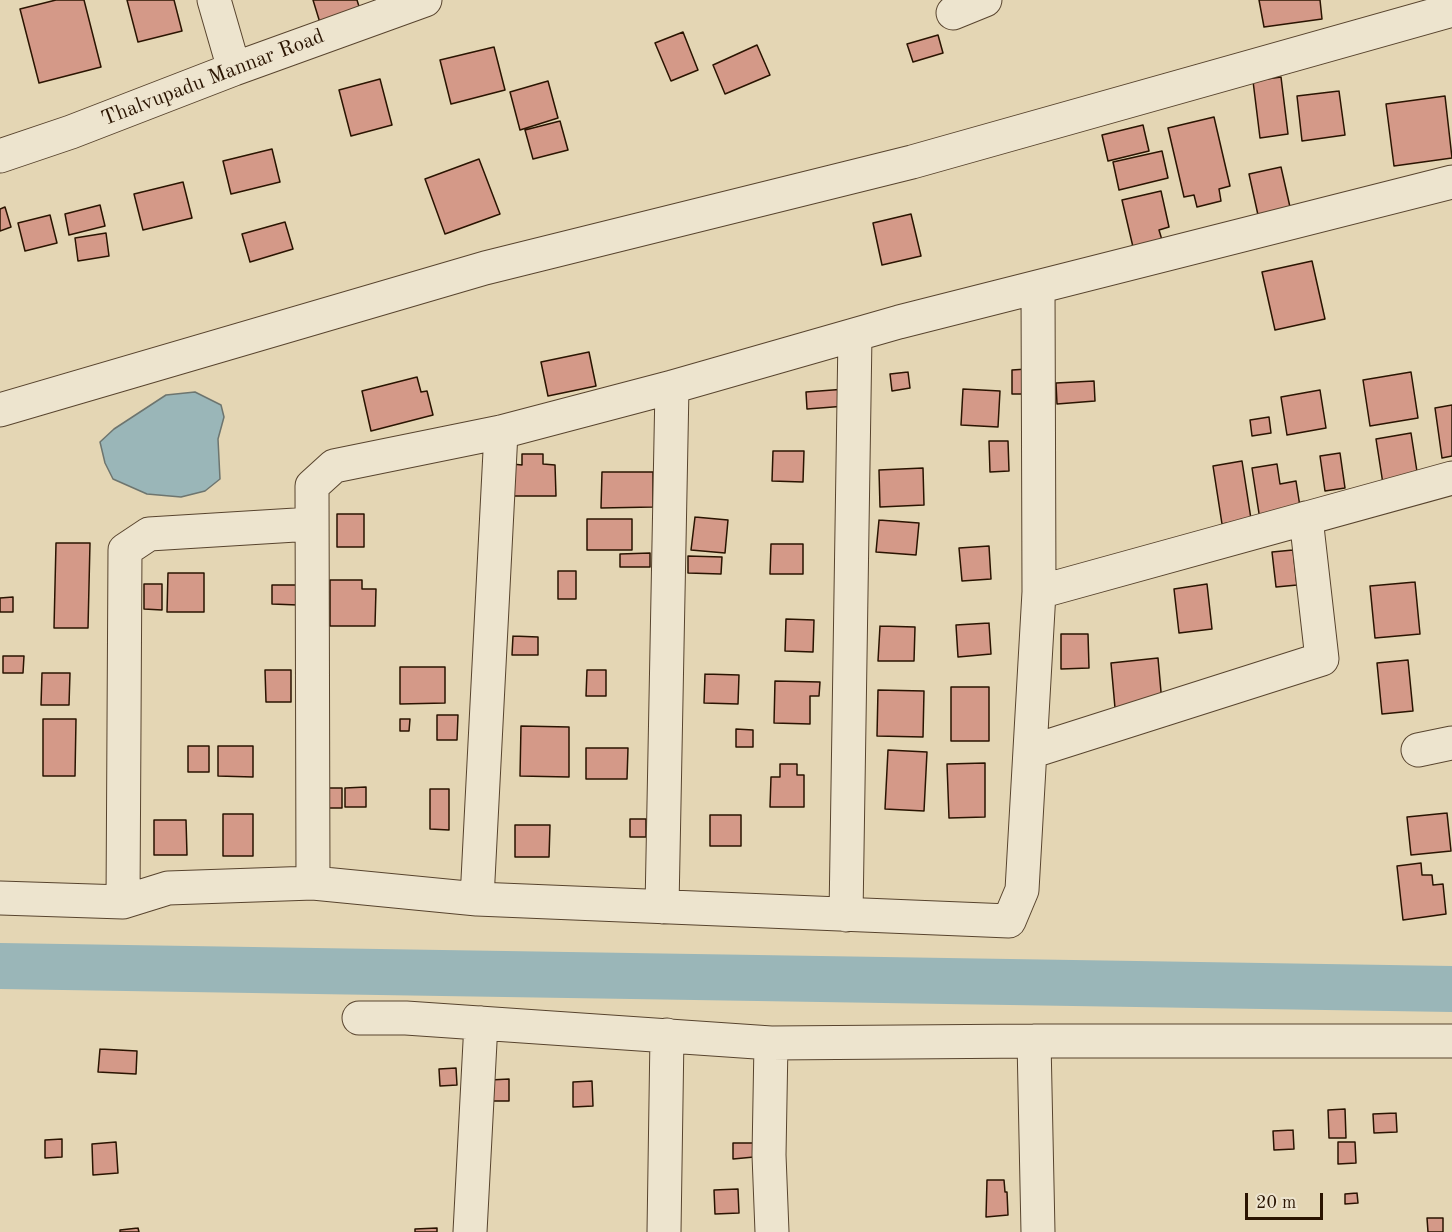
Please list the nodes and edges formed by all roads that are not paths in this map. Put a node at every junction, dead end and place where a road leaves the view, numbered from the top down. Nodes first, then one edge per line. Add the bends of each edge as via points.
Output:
1 (214, 0) edge
2 (426, 0) edge
3 (985, 0) edge
4 (1452, 10) edge
5 (953, 13) dead end
6 (234, 69) junction
7 (0, 156) edge
8 (1452, 182) edge
9 (1038, 287) junction
10 (855, 335) junction
11 (672, 387) junction
12 (0, 410) edge
13 (501, 432) junction
14 (1452, 478) edge
15 (1306, 518) junction
16 (312, 524) junction
17 (1039, 592) junction
18 (1452, 743) edge
19 (1418, 750) dead end
20 (1030, 752) junction
21 (313, 883) junction
22 (0, 898) edge
23 (477, 899) junction
24 (123, 902) junction
25 (662, 907) junction
26 (846, 915) junction
27 (359, 1018) dead end
28 (481, 1023) junction
29 (667, 1035) junction
30 (1034, 1041) junction
31 (1452, 1041) edge
32 (771, 1043) junction
33 (470, 1232) edge
34 (664, 1232) edge
35 (772, 1232) edge
36 (1038, 1232) edge

1 - 6 street
2 - 6 street, Thalvupadu Mannar Road
3 - 5 street
4 - 12 street via 912,162 485,268
6 - 7 street, Thalvupadu Mannar Road
8 - 9 street
9 - 10 street
9 - 17 street
10 - 11 street
10 - 26 street
11 - 13 street
11 - 25 street
13 - 16 street via 334,466 312,486
13 - 23 street
14 - 15 street
15 - 17 street
15 - 20 street via 1322,659
16 - 21 street
16 - 24 street via 149,534 125,549
17 - 20 street
18 - 19 street
20 - 26 street via 1022,890 1009,921
21 - 23 street
21 - 24 street via 168,888
22 - 24 street
23 - 25 street
25 - 26 street
27 - 28 street
28 - 29 street
28 - 33 street
29 - 32 street
29 - 34 street
30 - 31 street
30 - 32 street
30 - 36 street
32 - 35 street

